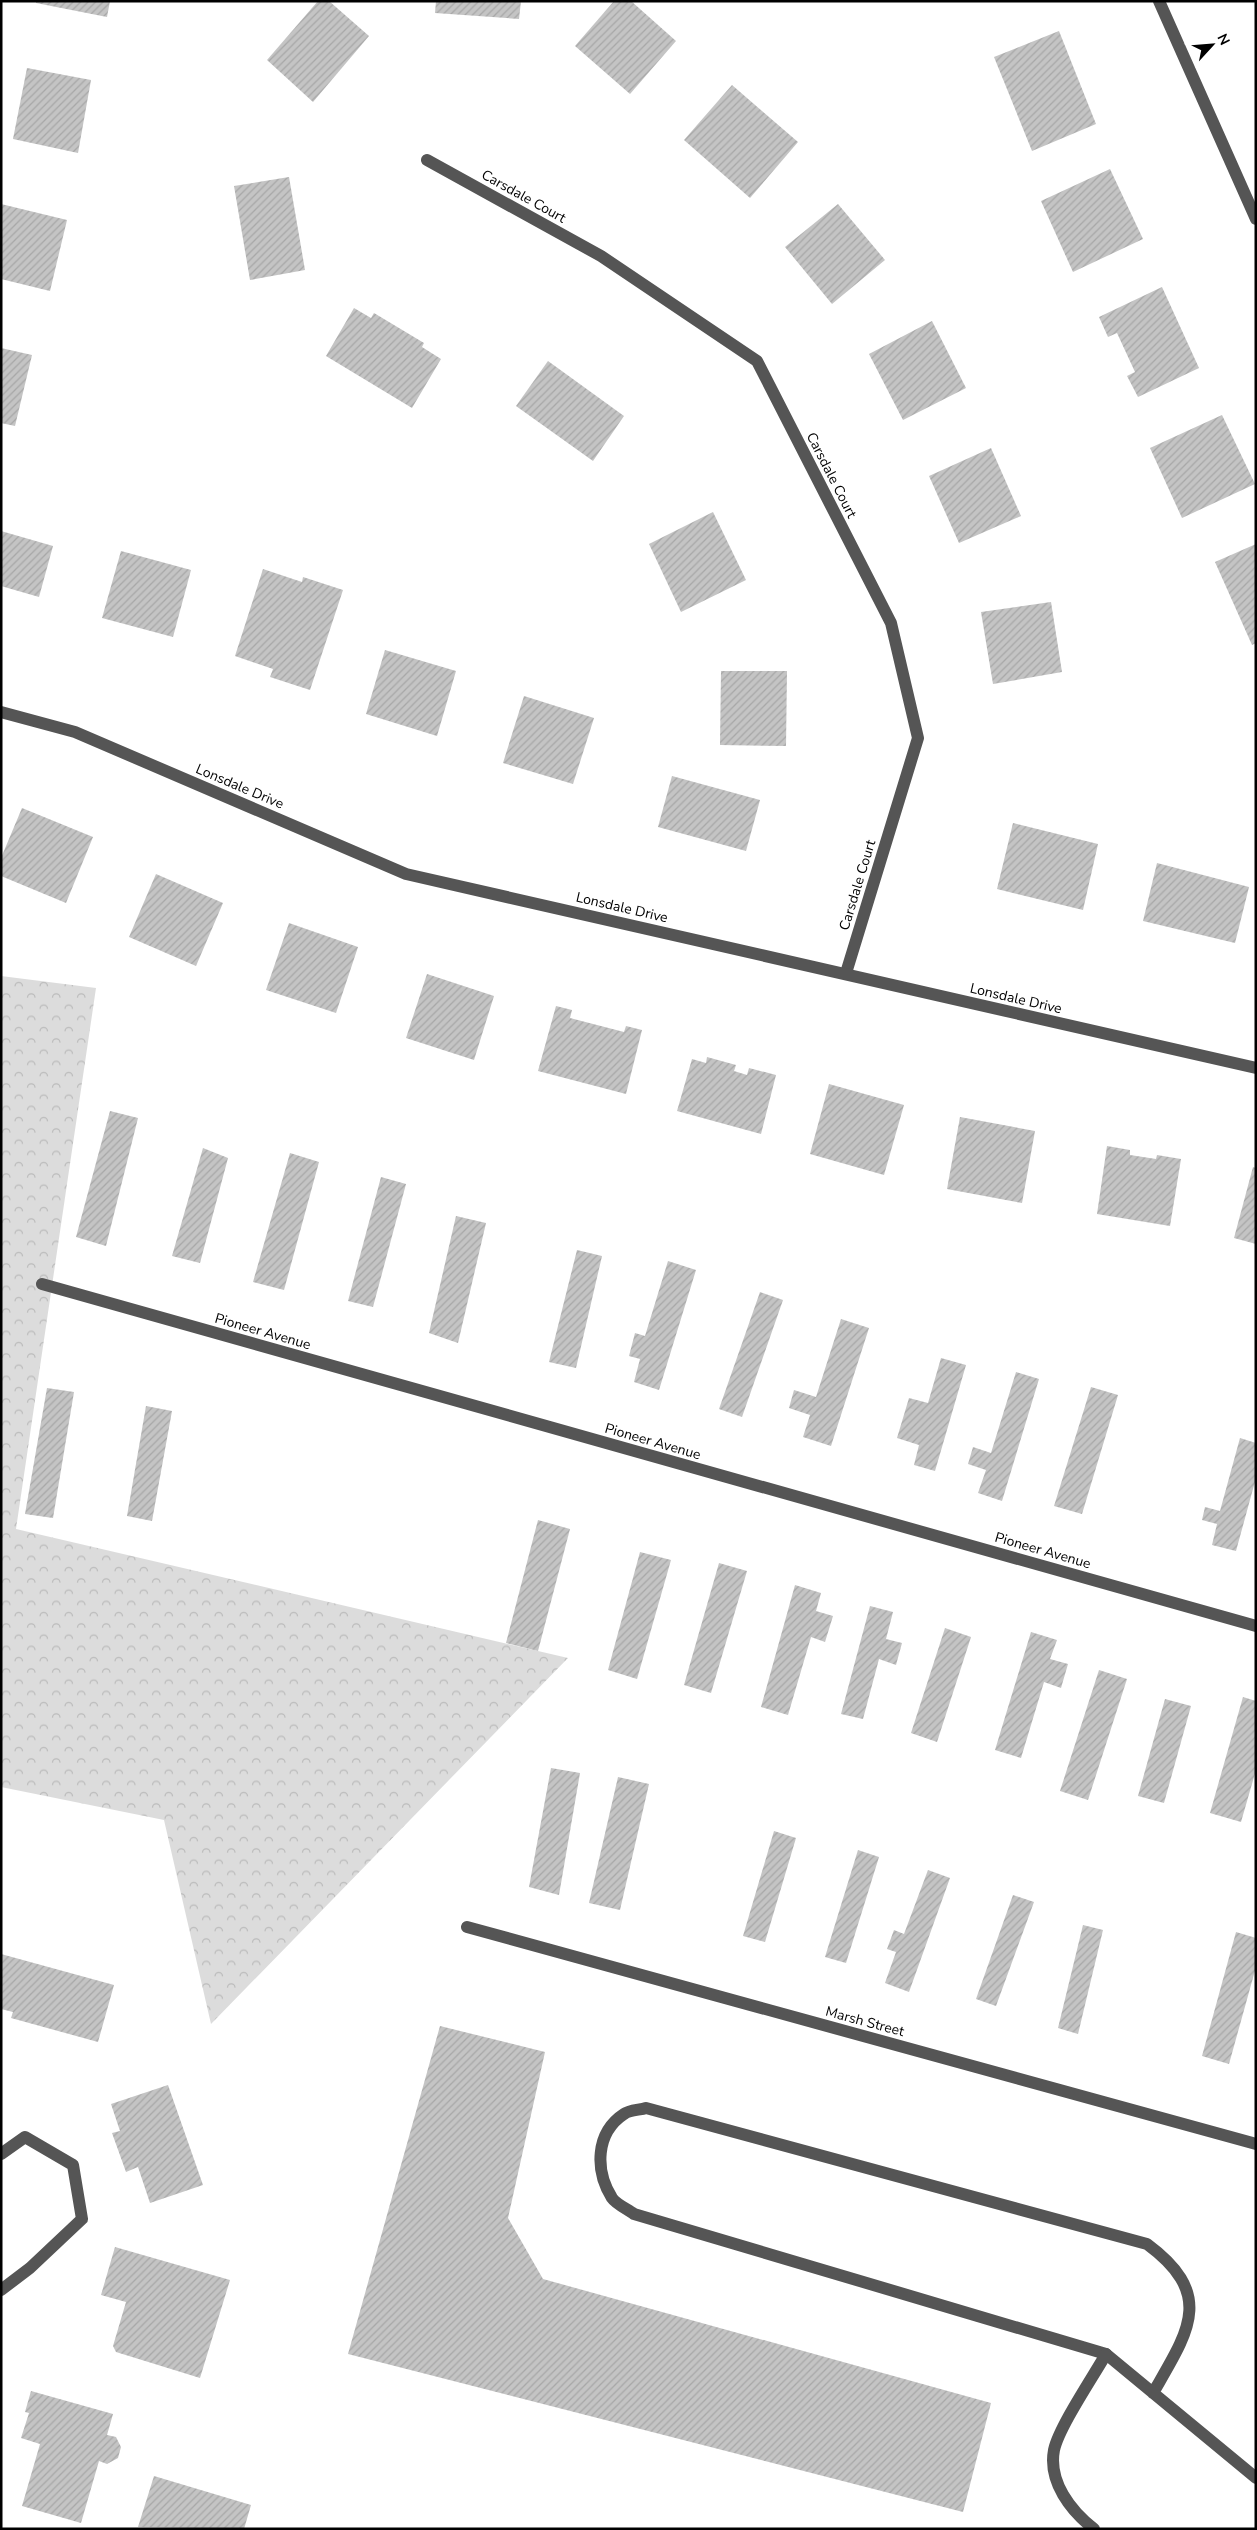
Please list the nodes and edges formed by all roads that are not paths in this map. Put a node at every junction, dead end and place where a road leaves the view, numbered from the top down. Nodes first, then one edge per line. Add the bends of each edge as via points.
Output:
1 (1159, 1) edge
2 (426, 160) dead end
3 (1256, 219) edge
4 (1, 712) edge
5 (846, 973) junction
6 (1256, 1068) edge
7 (42, 1284) dead end
8 (1256, 1626) edge
9 (466, 1927) dead end
10 (1256, 2144) edge
11 (1, 2154) edge
12 (1, 2290) edge
13 (1106, 2354) junction
14 (1152, 2393) junction
15 (1256, 2478) edge
16 (1094, 2529) edge

1 - 3 street
2 - 5 street, Carsdale Court via 601,256 757,361 891,623 918,738
4 - 5 street, Lonsdale Drive via 74,732 406,874
5 - 6 street, Lonsdale Drive
7 - 8 street, Pioneer Avenue
9 - 10 street, Marsh Street
11 - 12 street via 25,2136 73,2165 82,2220
13 - 14 street
13 - 14 street via 634,2214 613,2199 603,2176 599,2152 607,2130 624,2113 646,2108 1147,2244 1168,2259 1180,2275 1189,2298 1188,2320 1182,2341
13 - 16 street via 1054,2450 1055,2478 1079,2517
14 - 15 street

